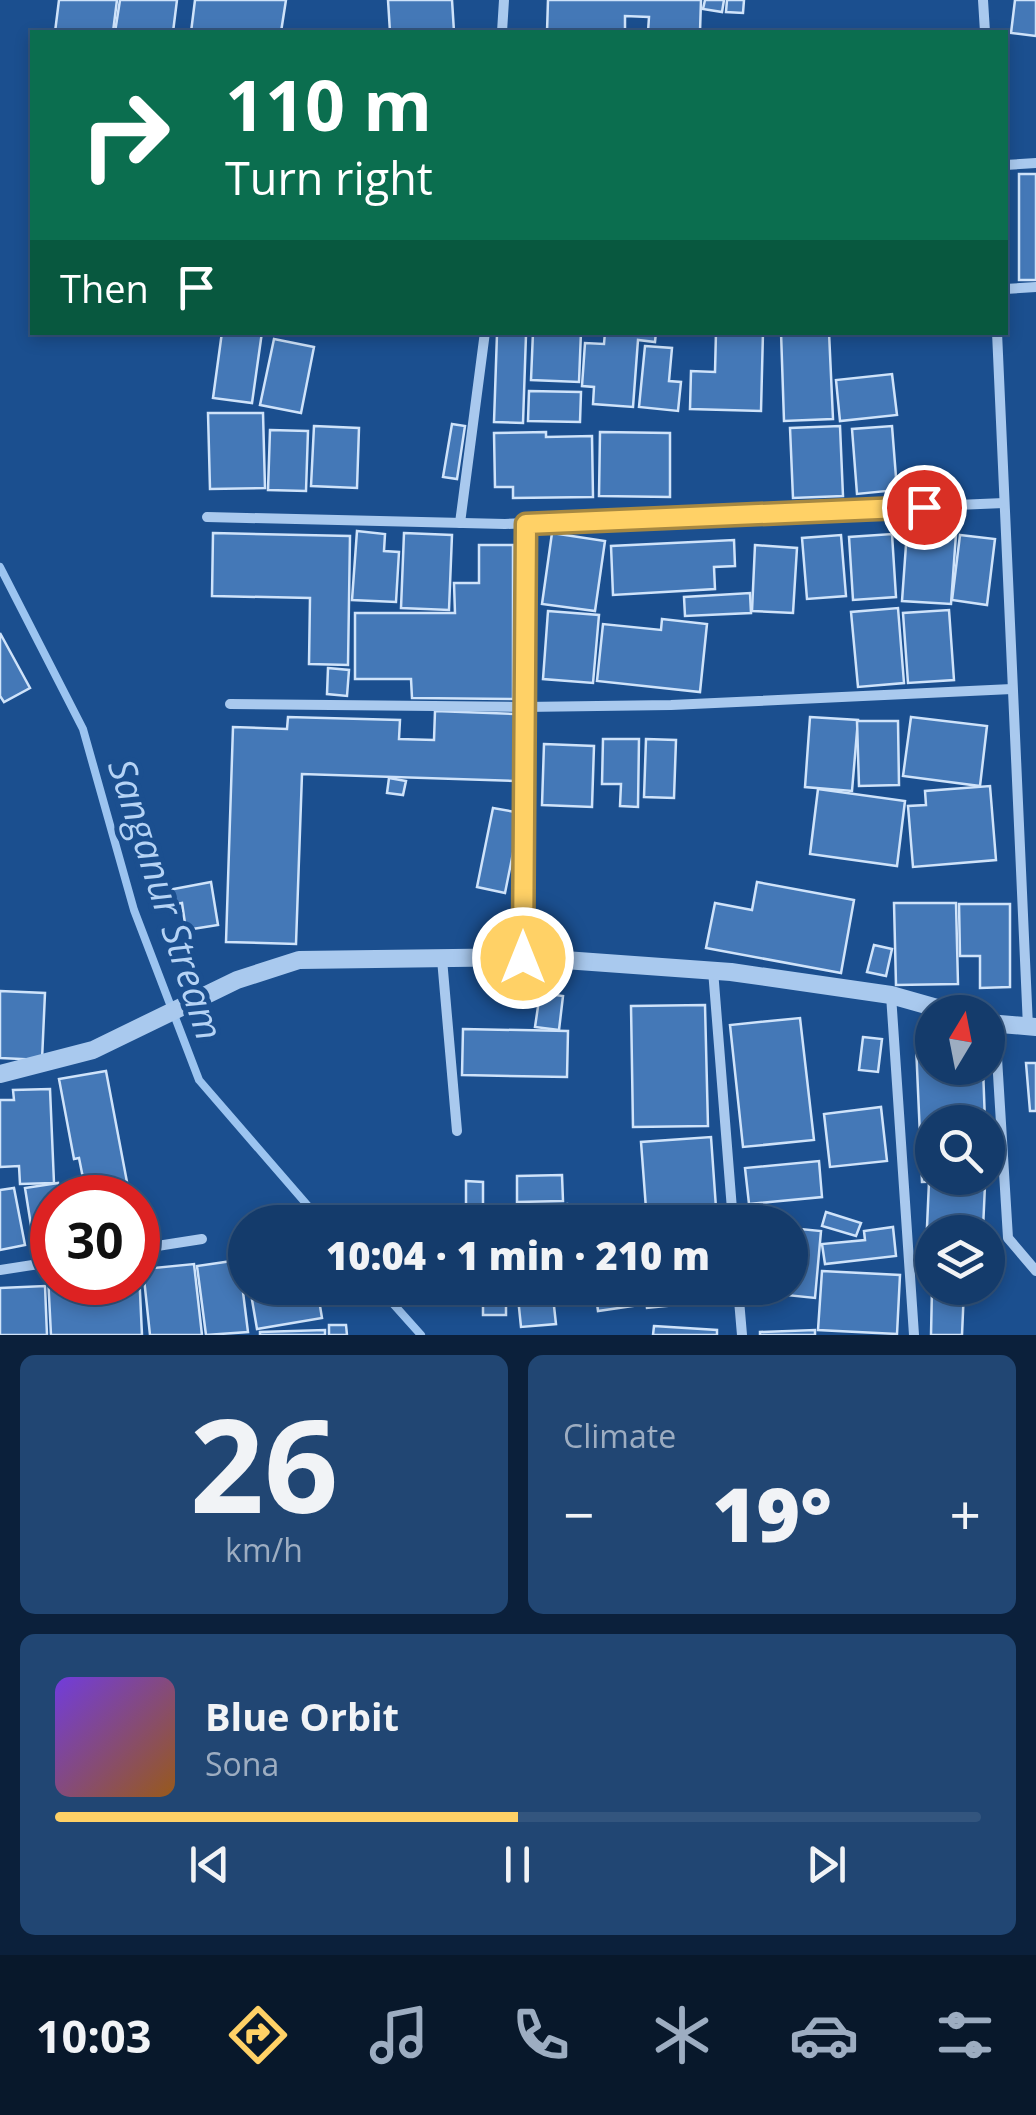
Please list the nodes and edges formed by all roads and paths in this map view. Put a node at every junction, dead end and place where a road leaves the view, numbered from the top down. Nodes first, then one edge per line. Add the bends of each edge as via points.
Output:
1 (504, 0) edge
2 (983, 0) edge
3 (502, 30) edge
4 (984, 30) edge
5 (1036, 164) edge
6 (1008, 165) edge
7 (1036, 288) edge
8 (1008, 289) edge
9 (485, 335) edge
10 (997, 335) edge
11 (1004, 503) junction
12 (207, 517) dead end
13 (460, 523) junction
14 (526, 524) junction
15 (1012, 690) junction
16 (230, 704) dead end
17 (524, 707) junction
18 (442, 958) junction
19 (523, 958) junction
20 (713, 970) junction
21 (891, 996) junction
22 (915, 1002) edge
23 (1005, 1025) edge
24 (1032, 1027) edge
25 (0, 1074) edge
26 (996, 1085) edge
27 (457, 1131) dead end
28 (732, 1205) edge
29 (202, 1240) dead end
30 (160, 1246) edge
31 (30, 1265) edge
32 (0, 1270) edge
33 (1036, 1271) edge
34 (739, 1305) edge
35 (742, 1335) edge
36 (914, 1335) edge

1 - 3 street
2 - 4 street
5 - 6 street
7 - 8 street
9 - 13 street
10 - 11 street
11 - 14 street
11 - 15 street
12 - 13 street
13 - 14 street
14 - 17 street
15 - 17 street
15 - 24 street
16 - 17 street
17 - 19 street
18 - 19 street
18 - 25 street via 299,960 237,980 92,1050
18 - 27 street
19 - 20 street
20 - 21 street
20 - 28 street
21 - 22 street
21 - 36 street
23 - 24 street
26 - 33 street via 1008,1238
29 - 30 street
31 - 32 street
34 - 35 street

